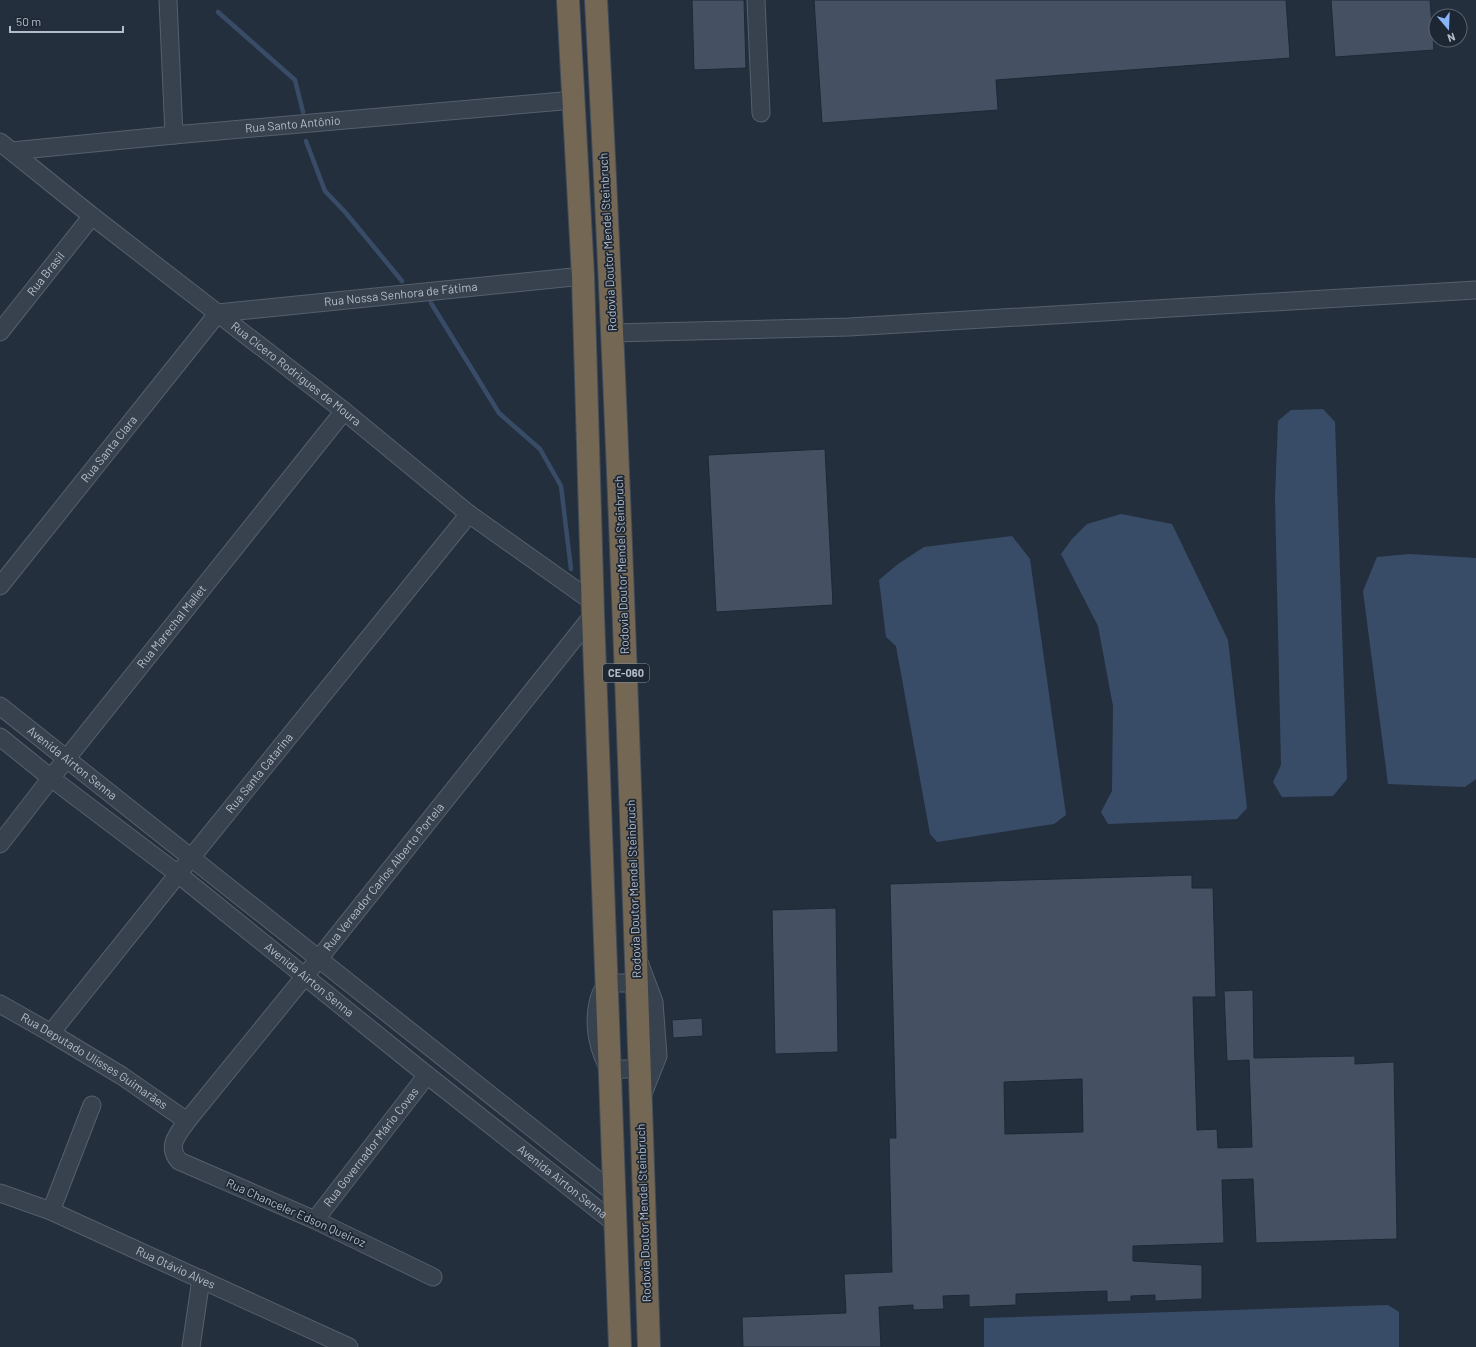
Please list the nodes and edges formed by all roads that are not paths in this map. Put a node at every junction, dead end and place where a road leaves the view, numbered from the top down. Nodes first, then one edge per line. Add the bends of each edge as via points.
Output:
1 (168, 0) edge
2 (568, 0) edge
3 (596, 0) edge
4 (756, 0) edge
5 (574, 100) junction
6 (761, 113) dead end
7 (174, 135) junction
8 (6, 147) edge
9 (92, 216) junction
10 (583, 276) junction
11 (1476, 290) edge
12 (218, 313) junction
13 (0, 332) edge
14 (612, 333) junction
15 (344, 411) junction
16 (469, 514) junction
17 (0, 586) edge
18 (593, 608) junction
19 (0, 706) edge
20 (0, 737) edge
21 (67, 759) junction
22 (51, 778) junction
23 (0, 844) edge
24 (190, 858) junction
25 (178, 874) junction
26 (636, 954) junction
27 (318, 959) junction
28 (305, 976) junction
29 (607, 983) junction
30 (638, 984) junction
31 (0, 1004) edge
32 (51, 1033) junction
33 (417, 1037) junction
34 (403, 1056) junction
35 (640, 1068) junction
36 (610, 1070) junction
37 (427, 1075) junction
38 (641, 1100) junction
39 (92, 1105) dead end
40 (187, 1121) junction
41 (175, 1140) joint
42 (0, 1193) edge
43 (614, 1193) junction
44 (51, 1211) junction
45 (315, 1220) junction
46 (616, 1224) junction
47 (433, 1277) dead end
48 (201, 1279) junction
49 (191, 1347) edge
50 (349, 1347) edge
51 (620, 1347) edge
52 (649, 1347) edge

1 - 7 street
2 - 5 highway, CE-060
3 - 14 highway, Rodovia Doutor Mendel Steinbruch / CE-060
4 - 6 street
5 - 7 street, Rua Santo Antônio
5 - 10 highway, CE-060
7 - 8 street, Rua Santo Antônio
8 - 9 street, Rua Cícero Rodrigues de Moura
9 - 12 street, Rua Cícero Rodrigues de Moura
9 - 13 street, Rua Brasil
10 - 12 street, Rua Nossa Senhora de Fátima
10 - 18 highway, CE-060
11 - 14 street via 849,327
12 - 15 street, Rua Cícero Rodrigues de Moura
12 - 17 street, Rua Santa Clara
14 - 26 highway, Rodovia Doutor Mendel Steinbruch / CE-060
15 - 16 street, Rua Cícero Rodrigues de Moura
15 - 21 street, Rua Marechal Mallet
16 - 18 street, Rua Cícero Rodrigues de Moura
16 - 24 street, Rua Santa Catarina
18 - 27 street, Rua Vereador Carlos Alberto Portela
18 - 29 highway, CE-060
19 - 21 street, Avenida Airton Senna
20 - 22 street, Avenida Airton Senna
21 - 22 street, Rua Marechal Mallet
21 - 24 street, Avenida Airton Senna
22 - 23 street, Rua Marechal Mallet
22 - 25 street, Avenida Airton Senna
24 - 25 street, Rua Santa Catarina
24 - 27 street, Avenida Airton Senna
25 - 28 street, Avenida Airton Senna
25 - 32 street, Rua Santa Catarina
26 - 30 highway, Rodovia Doutor Mendel Steinbruch / CE-060
26 - 38 street via 654,1002 658,1056
27 - 28 street, Rua Vereador Carlos Alberto Portela
27 - 33 street, Avenida Airton Senna
28 - 34 street, Avenida Airton Senna
28 - 40 street, Rua Vereador Carlos Alberto Portela
29 - 30 street
29 - 36 highway, CE-060
30 - 35 highway, Rodovia Doutor Mendel Steinbruch / CE-060
31 - 32 street, Rua Deputado Ulisses Guimarães
32 - 40 street, Rua Deputado Ulisses Guimarães via 122,1076
33 - 34 street
33 - 43 street, Avenida Airton Senna
34 - 37 street, Avenida Airton Senna
35 - 36 street
35 - 38 highway, Rodovia Doutor Mendel Steinbruch / CE-060
36 - 43 highway, CE-060
37 - 45 street, Rua Governador Mário Covas
37 - 46 street, Avenida Airton Senna
38 - 52 highway, Rodovia Doutor Mendel Steinbruch / CE-060
39 - 44 street
40 - 41 street, Rua Vereador Carlos Alberto Portela
41 - 45 street, Rua Chanceler Edson Queiroz via 174,1155 179,1161
42 - 44 street, Rua Otávio Alves
43 - 46 highway, CE-060
44 - 48 street, Rua Otávio Alves
45 - 47 street, Rua Chanceler Edson Queiroz
46 - 51 highway, CE-060
48 - 49 street
48 - 50 street, Rua Otávio Alves

